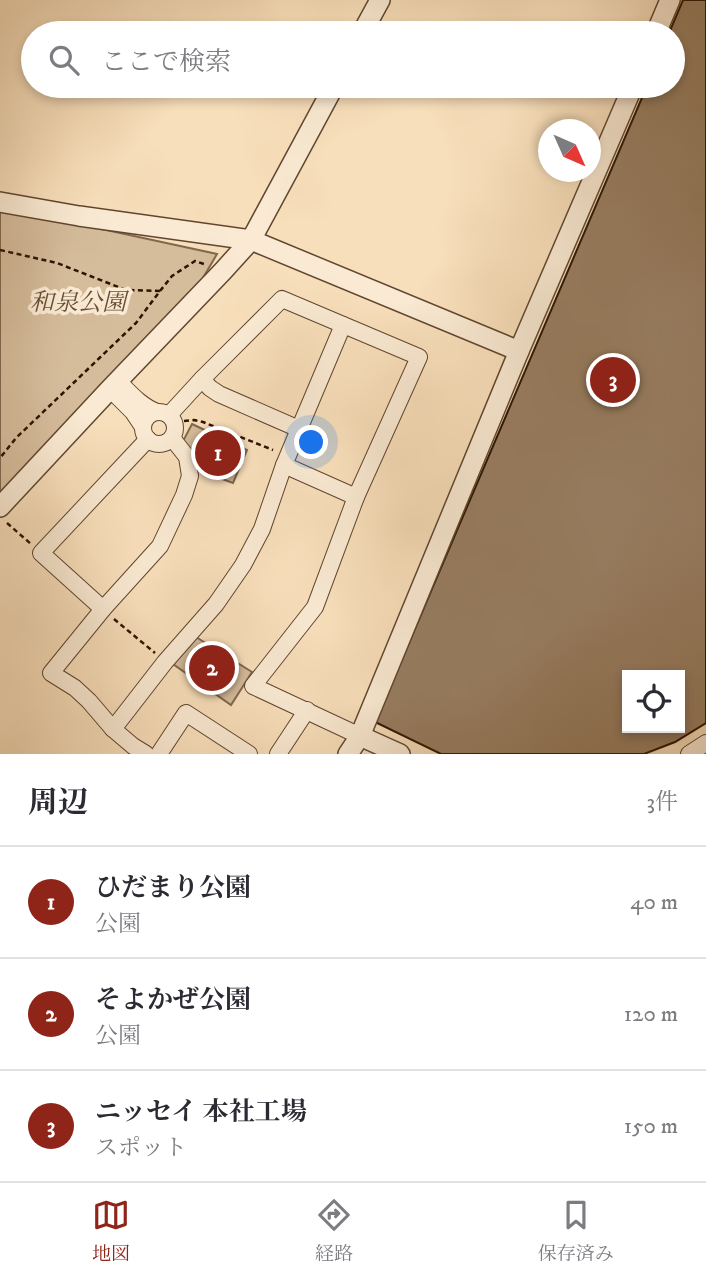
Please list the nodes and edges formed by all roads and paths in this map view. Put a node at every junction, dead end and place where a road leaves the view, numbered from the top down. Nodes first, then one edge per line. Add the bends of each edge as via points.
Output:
1 (380, 0) edge
2 (670, 0) edge
3 (369, 21) edge
4 (661, 21) edge
5 (328, 98) edge
6 (628, 98) edge
7 (0, 202) edge
8 (251, 240) junction
9 (0, 250) edge
10 (223, 271) junction
11 (160, 291) junction
12 (342, 325) junction
13 (519, 351) junction
14 (202, 379) junction
15 (114, 385) junction
16 (168, 422) junction
17 (299, 429) junction
18 (146, 433) junction
19 (0, 458) edge
20 (286, 461) junction
21 (356, 497) junction
22 (0, 507) edge
23 (0, 516) edge
24 (41, 553) junction
25 (103, 608) junction
26 (165, 662) junction
27 (307, 710) junction
28 (113, 729) junction
29 (360, 736) junction
30 (706, 743) edge
31 (146, 754) edge
32 (159, 754) edge
33 (249, 754) edge
34 (278, 754) edge
35 (348, 754) edge
36 (400, 754) edge
37 (689, 754) edge

1 - 3 street
2 - 4 street
5 - 8 street
6 - 13 street
7 - 8 street
8 - 10 street
8 - 13 street
9 - 11 path via 57,263 126,290
10 - 11 path via 195,261 172,276
10 - 15 street
11 - 19 path via 136,323
12 - 14 street via 282,299
12 - 17 street
12 - 21 street via 419,357
13 - 29 street
14 - 16 street
14 - 17 street via 219,394
15 - 16 street
15 - 18 street
15 - 22 street
16 - 18 street via 146,419
16 - 18 street via 168,441 158,444
16 - 20 path via 203,422
16 - 25 street via 187,457 188,485 160,546
17 - 20 street
18 - 24 street
20 - 21 street
20 - 26 street via 262,529 243,565
21 - 27 street via 315,607 253,686
23 - 24 path
24 - 25 street
25 - 26 path
25 - 28 street via 51,673 75,688
26 - 28 street
27 - 29 street
27 - 34 street
28 - 31 street
29 - 35 street
29 - 36 street
30 - 37 street
32 - 33 street via 186,713

